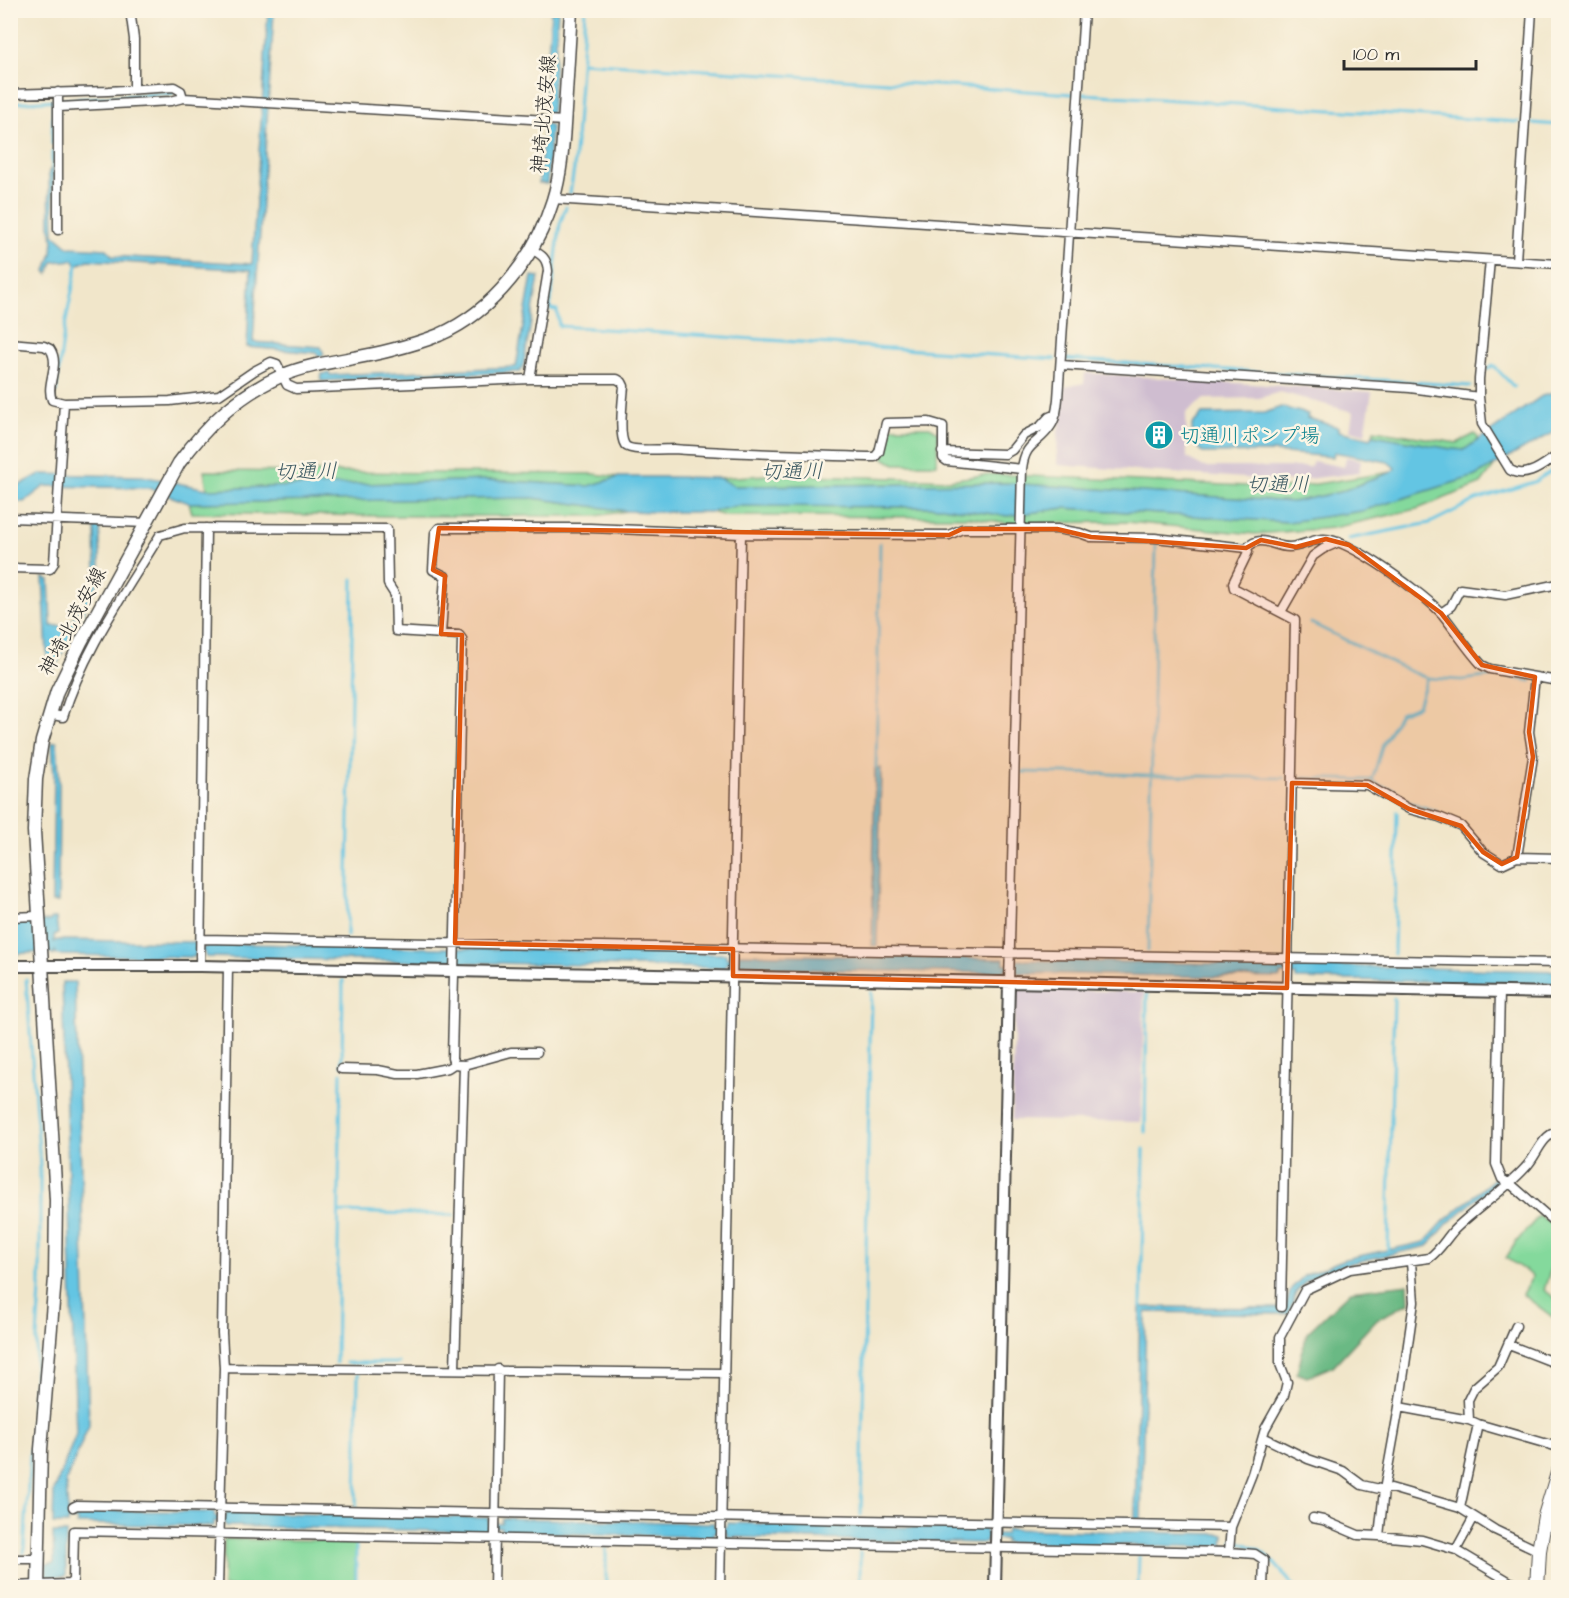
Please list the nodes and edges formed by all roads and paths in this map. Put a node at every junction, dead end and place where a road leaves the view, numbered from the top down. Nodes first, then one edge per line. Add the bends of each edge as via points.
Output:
1 (130, 10) edge
2 (571, 10) edge
3 (1084, 10) edge
4 (1532, 10) edge
5 (134, 88) junction
6 (10, 94) edge
7 (183, 98) junction
8 (58, 100) junction
9 (553, 121) junction
10 (553, 199) junction
11 (58, 230) dead end
12 (1070, 232) junction
13 (531, 249) junction
14 (1490, 260) junction
15 (1516, 261) junction
16 (1558, 264) edge
17 (10, 343) edge
18 (1061, 365) junction
19 (283, 375) junction
20 (530, 379) junction
21 (1479, 397) junction
22 (64, 404) junction
23 (1056, 414) junction
24 (942, 452) junction
25 (1558, 455) edge
26 (1022, 470) junction
27 (10, 518) edge
28 (56, 519) junction
29 (147, 523) junction
30 (1021, 527) junction
31 (206, 528) junction
32 (741, 534) junction
33 (1339, 542) junction
34 (1247, 548) junction
35 (10, 568) edge
36 (1558, 584) edge
37 (1281, 612) junction
38 (1441, 613) junction
39 (441, 634) junction
40 (1535, 677) junction
41 (1558, 681) edge
42 (49, 714) junction
43 (1292, 783) junction
44 (1517, 857) junction
45 (1558, 858) edge
46 (38, 916) junction
47 (10, 917) edge
48 (455, 945) junction
49 (201, 946) junction
50 (40, 961) junction
51 (733, 962) junction
52 (1010, 962) junction
53 (1558, 963) edge
54 (10, 966) edge
55 (200, 966) junction
56 (228, 967) junction
57 (455, 968) junction
58 (1288, 968) junction
59 (1009, 983) junction
60 (1287, 988) junction
61 (1500, 992) junction
62 (1558, 993) edge
63 (537, 1052) dead end
64 (454, 1064) junction
65 (464, 1065) junction
66 (340, 1069) dead end
67 (1558, 1131) edge
68 (1502, 1179) junction
69 (1558, 1222) edge
70 (1411, 1262) junction
71 (1281, 1307) dead end
72 (1516, 1326) dead end
73 (1509, 1345) junction
74 (1558, 1364) edge
75 (224, 1368) junction
76 (455, 1369) junction
77 (498, 1369) junction
78 (724, 1373) junction
79 (1399, 1407) junction
80 (1469, 1420) junction
81 (1478, 1424) junction
82 (1263, 1437) junction
83 (1558, 1447) edge
84 (1558, 1473) edge
85 (1384, 1490) junction
86 (73, 1507) dead end
87 (1460, 1508) junction
88 (220, 1515) junction
89 (1474, 1517) junction
90 (1313, 1518) dead end
91 (495, 1521) junction
92 (721, 1526) junction
93 (1230, 1527) junction
94 (219, 1534) junction
95 (996, 1536) junction
96 (1379, 1536) junction
97 (495, 1539) junction
98 (721, 1544) junction
99 (1456, 1550) junction
100 (1539, 1551) junction
101 (1229, 1552) junction
102 (38, 1558) junction
103 (10, 1559) edge
104 (10, 1586) edge
105 (38, 1586) edge
106 (218, 1587) edge
107 (494, 1587) edge
108 (720, 1587) edge
109 (995, 1587) edge
110 (1263, 1587) edge
111 (1530, 1587) edge
112 (1537, 1587) edge

1 - 5 street
2 - 9 main road, 神埼北茂安線
3 - 12 street
4 - 15 street
5 - 7 street via 174,87
5 - 8 street
6 - 8 street
7 - 8 street
7 - 9 street
8 - 11 street
9 - 10 main road, 神埼北茂安線 via 561,163
10 - 12 street
10 - 13 main road, 神埼北茂安線
12 - 14 street
12 - 18 street
13 - 19 main road, 神埼北茂安線 via 493,298 439,335
13 - 20 street via 542,254 548,271
14 - 15 street
14 - 21 street
15 - 16 street
17 - 22 street via 50,349 55,360 50,393 52,400
18 - 21 street via 1410,388
18 - 23 street
19 - 20 street via 287,385 296,389
19 - 22 street via 277,364 271,362 219,395 170,401
19 - 29 main road, 神埼北茂安線 via 243,396 195,441
20 - 24 street via 622,382 622,436 625,446 631,449 875,457 886,423 929,422 943,426
21 - 25 street via 1482,424 1510,470 1531,472
22 - 28 street
23 - 24 street via 1024,435 1005,454
23 - 26 street via 1052,425 1026,452
24 - 26 street via 947,461
26 - 30 street
27 - 28 street
28 - 29 street
28 - 35 street via 54,563 50,569
29 - 42 main road, 神埼北茂安線 via 81,642
30 - 32 street via 962,529 949,535
30 - 34 street via 1057,529 1091,537 1155,538
30 - 52 street
31 - 39 street via 387,529 388,584 395,595 396,631
31 - 42 street via 185,528 160,535 86,659 63,717
31 - 49 street
32 - 39 street via 440,528 435,533 433,570 445,576
32 - 51 street
33 - 34 street via 1326,539 1282,547 1261,540 1253,541
33 - 37 street via 1313,556
33 - 38 street via 1403,582
34 - 37 street via 1234,588
36 - 38 street via 1505,594 1460,590 1451,606
37 - 43 street via 1295,620
38 - 40 street via 1482,665
39 - 48 street via 459,634 462,639
40 - 41 street
40 - 44 street via 1529,732 1533,757
42 - 46 main road, 神埼北茂安線 via 36,778 33,831
43 - 44 street via 1368,785 1409,809 1461,826 1483,852 1502,864
43 - 58 street
44 - 45 street
46 - 47 street
46 - 50 main road, 神埼北茂安線
48 - 49 street
48 - 51 street
48 - 57 street
49 - 55 street
50 - 54 street
50 - 55 street
50 - 102 main road, 神埼北茂安線 via 56,1200
51 - 52 street
51 - 57 street
51 - 59 street
51 - 78 street
52 - 58 street
52 - 59 street
53 - 58 street
55 - 56 street
56 - 57 street
56 - 75 street
57 - 64 street
58 - 60 street
59 - 60 street
59 - 95 street
60 - 61 street
60 - 71 street
61 - 62 street
61 - 68 street via 1496,1164
63 - 65 street via 511,1052
64 - 65 street
64 - 66 street via 417,1074
65 - 76 street
67 - 68 street via 1542,1141 1525,1168
68 - 69 street
68 - 70 street via 1438,1251 1429,1258
70 - 79 street via 1414,1302
70 - 82 street via 1350,1269 1305,1290 1280,1337 1280,1364 1287,1383
72 - 73 street
73 - 74 street
73 - 80 street via 1498,1366 1474,1388 1468,1400
75 - 76 street
75 - 88 street
76 - 77 street
77 - 78 street
77 - 91 street
78 - 92 street
79 - 80 street
79 - 85 street
80 - 81 street
81 - 83 street
81 - 87 street
82 - 85 street via 1343,1471 1362,1485
82 - 93 street
84 - 100 main road
85 - 87 street via 1391,1488
85 - 96 street
86 - 88 street
87 - 89 street
88 - 91 street
88 - 94 street
89 - 99 street
89 - 100 street
90 - 96 street via 1358,1535
91 - 92 street
91 - 97 street
92 - 95 street
92 - 98 street
93 - 95 street
93 - 101 street
94 - 97 street
94 - 105 street via 74,1531 73,1581
94 - 106 street
95 - 98 street
95 - 101 street
95 - 109 street
96 - 99 street via 1422,1540
97 - 98 street
97 - 107 street
98 - 108 street
99 - 111 street via 1510,1582
100 - 112 main road
101 - 110 street via 1255,1554 1264,1560
102 - 103 street
102 - 105 main road, 神埼北茂安線
104 - 105 street

